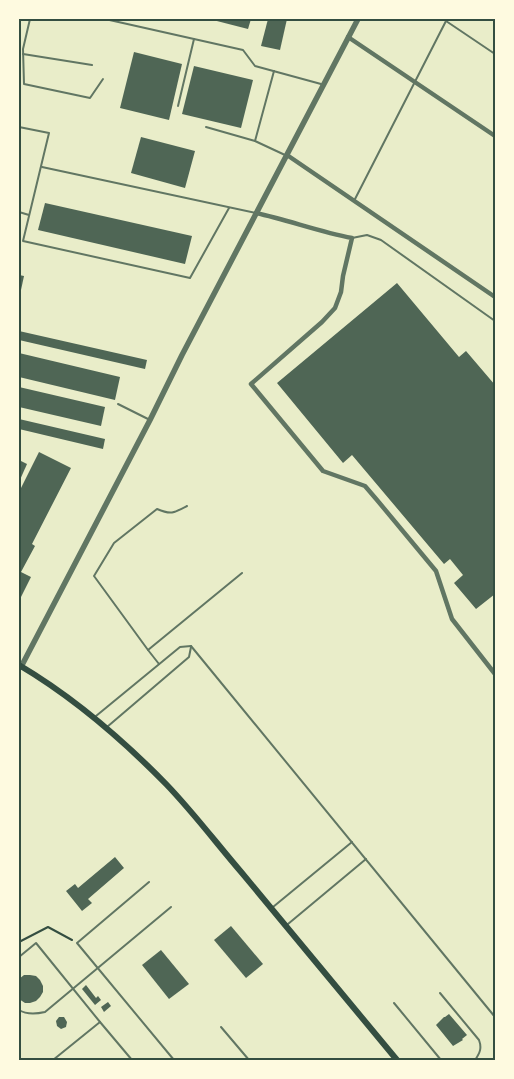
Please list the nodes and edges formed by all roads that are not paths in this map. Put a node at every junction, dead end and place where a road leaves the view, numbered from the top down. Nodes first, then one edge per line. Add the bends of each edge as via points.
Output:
1 (30, 19) edge
2 (105, 19) edge
3 (358, 19) edge
4 (446, 20) edge
5 (348, 36) junction
6 (194, 39) junction
7 (23, 54) junction
8 (495, 54) edge
9 (92, 65) dead end
10 (274, 71) junction
11 (103, 79) dead end
12 (415, 82) junction
13 (323, 84) junction
14 (178, 106) dead end
15 (19, 126) edge
16 (206, 127) dead end
17 (495, 136) edge
18 (255, 141) junction
19 (287, 155) junction
20 (42, 167) junction
21 (354, 201) junction
22 (229, 208) junction
23 (19, 212) edge
24 (256, 213) junction
25 (29, 215) junction
26 (352, 238) junction
27 (495, 297) edge
28 (495, 321) edge
29 (118, 404) dead end
30 (150, 420) junction
31 (187, 506) dead end
32 (242, 573) dead end
33 (191, 646) junction
34 (148, 650) junction
35 (159, 664) junction
36 (20, 668) edge
37 (495, 674) edge
38 (93, 718) junction
39 (105, 728) junction
40 (352, 842) junction
41 (366, 859) junction
42 (149, 882) dead end
43 (171, 907) dead end
44 (272, 908) junction
45 (286, 926) junction
46 (19, 957) edge
47 (98, 968) junction
48 (73, 989) junction
49 (440, 992) dead end
50 (394, 1003) dead end
51 (19, 1010) edge
52 (495, 1017) edge
53 (100, 1022) junction
54 (221, 1027) dead end
55 (53, 1060) edge
56 (132, 1060) edge
57 (174, 1060) edge
58 (249, 1060) edge
59 (397, 1060) edge
60 (441, 1060) edge
61 (474, 1060) edge

1 - 7 lane
2 - 6 lane
3 - 5 street
4 - 8 lane
4 - 12 lane
5 - 12 street
5 - 13 street
6 - 10 lane via 243,50 255,66
6 - 14 lane
7 - 9 lane
7 - 11 lane via 24,84 90,98
10 - 13 lane
10 - 18 lane
12 - 17 street
12 - 21 lane
13 - 19 street
15 - 20 lane via 49,133
16 - 18 lane
18 - 19 lane
19 - 21 street
19 - 24 street
20 - 22 lane
20 - 25 lane
21 - 27 street
22 - 24 lane
22 - 25 lane via 190,278 23,241
23 - 25 lane
24 - 26 street
24 - 30 street
26 - 28 lane via 367,234 381,240
26 - 37 street via 336,308 251,384 322,470 365,486 436,571 452,619
29 - 30 lane
30 - 36 street
31 - 34 lane via 174,513 157,509 114,543 94,576
32 - 34 lane
33 - 35 lane via 180,647
33 - 39 lane via 189,657
33 - 40 lane
34 - 35 lane
35 - 38 lane
36 - 38 main road
38 - 39 main road
39 - 44 main road via 167,785
40 - 41 lane
40 - 44 lane
41 - 45 lane
41 - 52 lane
42 - 47 lane via 77,942
43 - 47 lane
44 - 45 main road
45 - 59 main road
46 - 48 lane via 36,943
47 - 48 lane
47 - 57 lane
48 - 51 lane via 45,1012 34,1014
48 - 53 lane
49 - 61 lane via 481,1046
50 - 60 lane
53 - 55 lane
53 - 56 lane
54 - 58 lane

